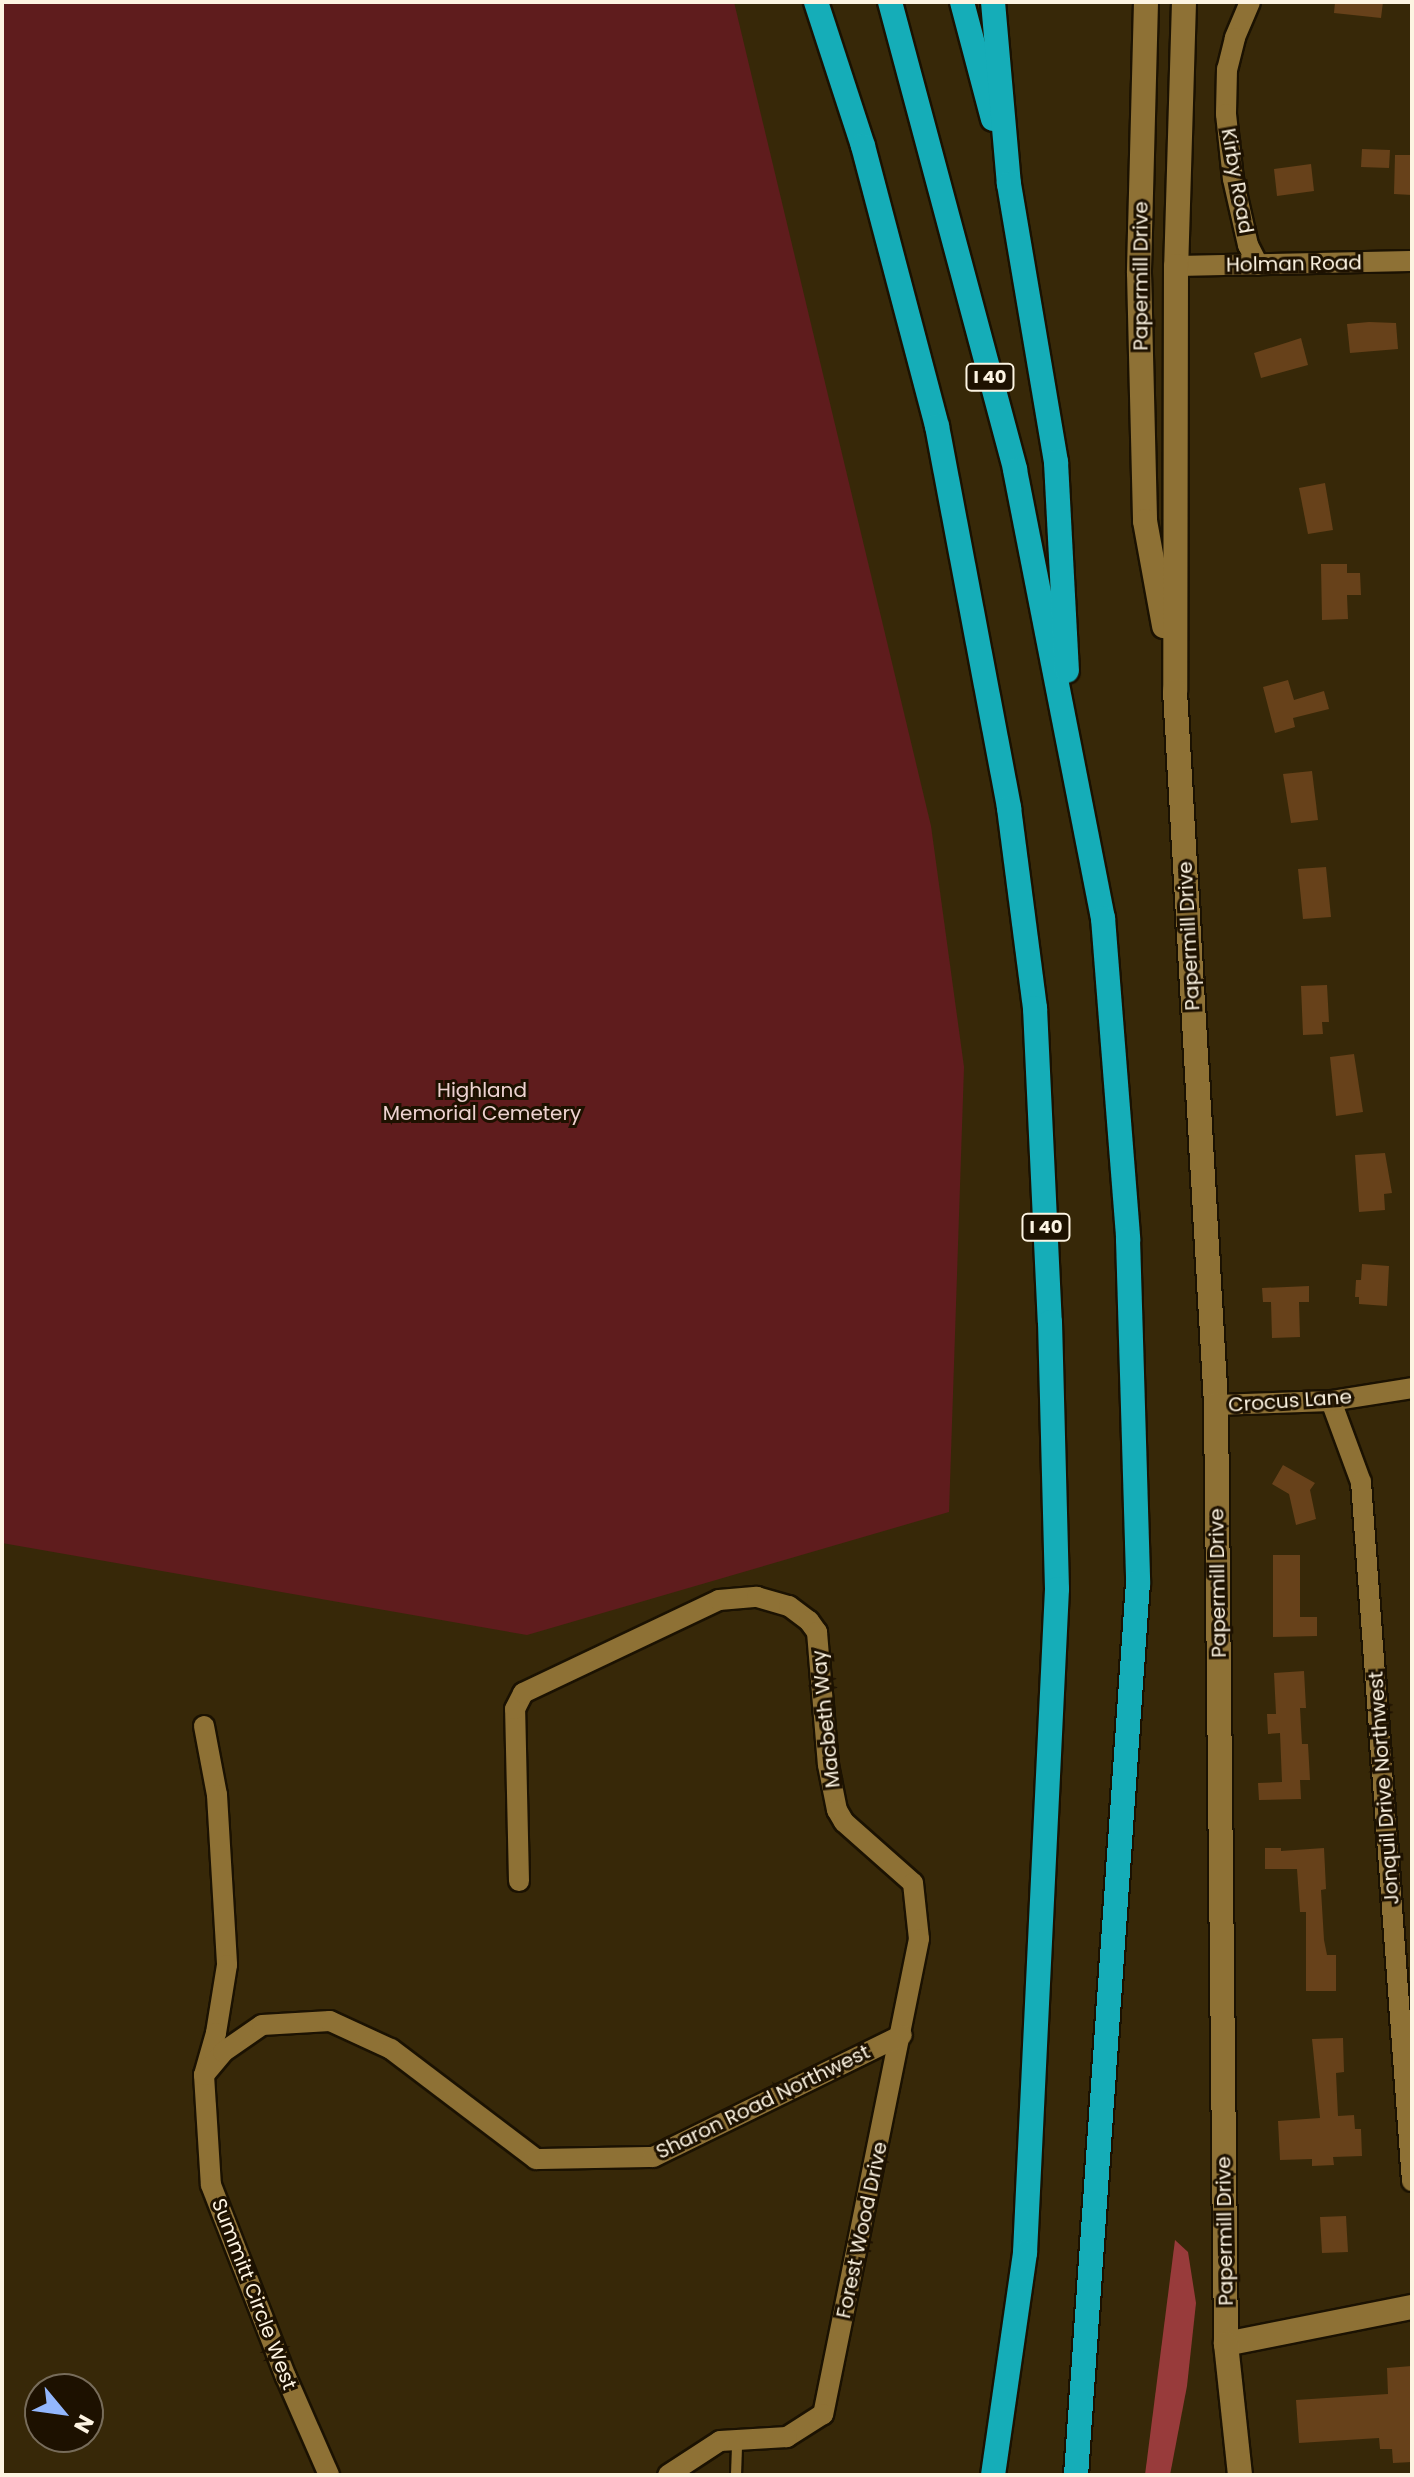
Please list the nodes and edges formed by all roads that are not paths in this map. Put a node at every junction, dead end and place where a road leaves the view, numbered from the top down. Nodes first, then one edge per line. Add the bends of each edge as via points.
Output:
1 (816, 2) edge
2 (890, 2) edge
3 (962, 2) edge
4 (993, 2) edge
5 (1146, 2) edge
6 (1184, 2) edge
7 (1250, 2) edge
8 (1009, 184) junction
9 (1412, 261) edge
10 (1258, 265) junction
11 (1176, 266) junction
12 (1175, 691) junction
13 (1071, 756) junction
14 (1412, 1388) edge
15 (1331, 1401) junction
16 (1216, 1405) junction
17 (204, 1726) dead end
18 (519, 1881) dead end
19 (901, 2040) junction
20 (204, 2075) junction
21 (1412, 2181) edge
22 (1412, 2307) edge
23 (1226, 2344) junction
24 (737, 2440) junction
25 (329, 2475) edge
26 (668, 2475) edge
27 (736, 2475) edge
28 (993, 2475) edge
29 (1076, 2475) edge
30 (1240, 2475) edge

1 - 28 highway, I 40 via 863,146 937,426 1009,808 1035,1008 1057,1589 1025,2253
2 - 13 highway, I 40 via 1015,470
3 - 8 highway
4 - 8 highway
5 - 12 main road, Papermill Drive via 1139,273 1145,521
6 - 11 main road, Papermill Drive
7 - 10 street, Kirby Road via 1227,69 1226,114 1233,179 1248,245
8 - 13 highway via 1056,462
9 - 10 street, Holman Road
10 - 11 street, Holman Road
11 - 12 main road, Papermill Drive
12 - 16 main road, Papermill Drive
13 - 29 highway, I 40 via 1103,918 1128,1239 1138,1582
14 - 15 street, Crocus Lane
15 - 16 street, Crocus Lane
15 - 21 street, Jonquil Drive Northwest via 1361,1482
16 - 23 main road, Papermill Drive
17 - 20 street, Summitt Circle West via 217,1795 227,1965
18 - 19 street, Macbeth Way via 515,1709 523,1693 719,1600 757,1597 789,1606 817,1632 837,1810 913,1883 919,1939
19 - 20 street, Sharon Road Northwest via 653,2157 536,2159 391,2049 330,2021 262,2025 223,2052
19 - 24 street, Forest Wood Drive via 823,2414 787,2437
20 - 25 street, Summitt Circle West via 211,2185
22 - 23 main road
23 - 30 main road, Papermill Drive
24 - 26 street via 720,2441
24 - 27 lane

